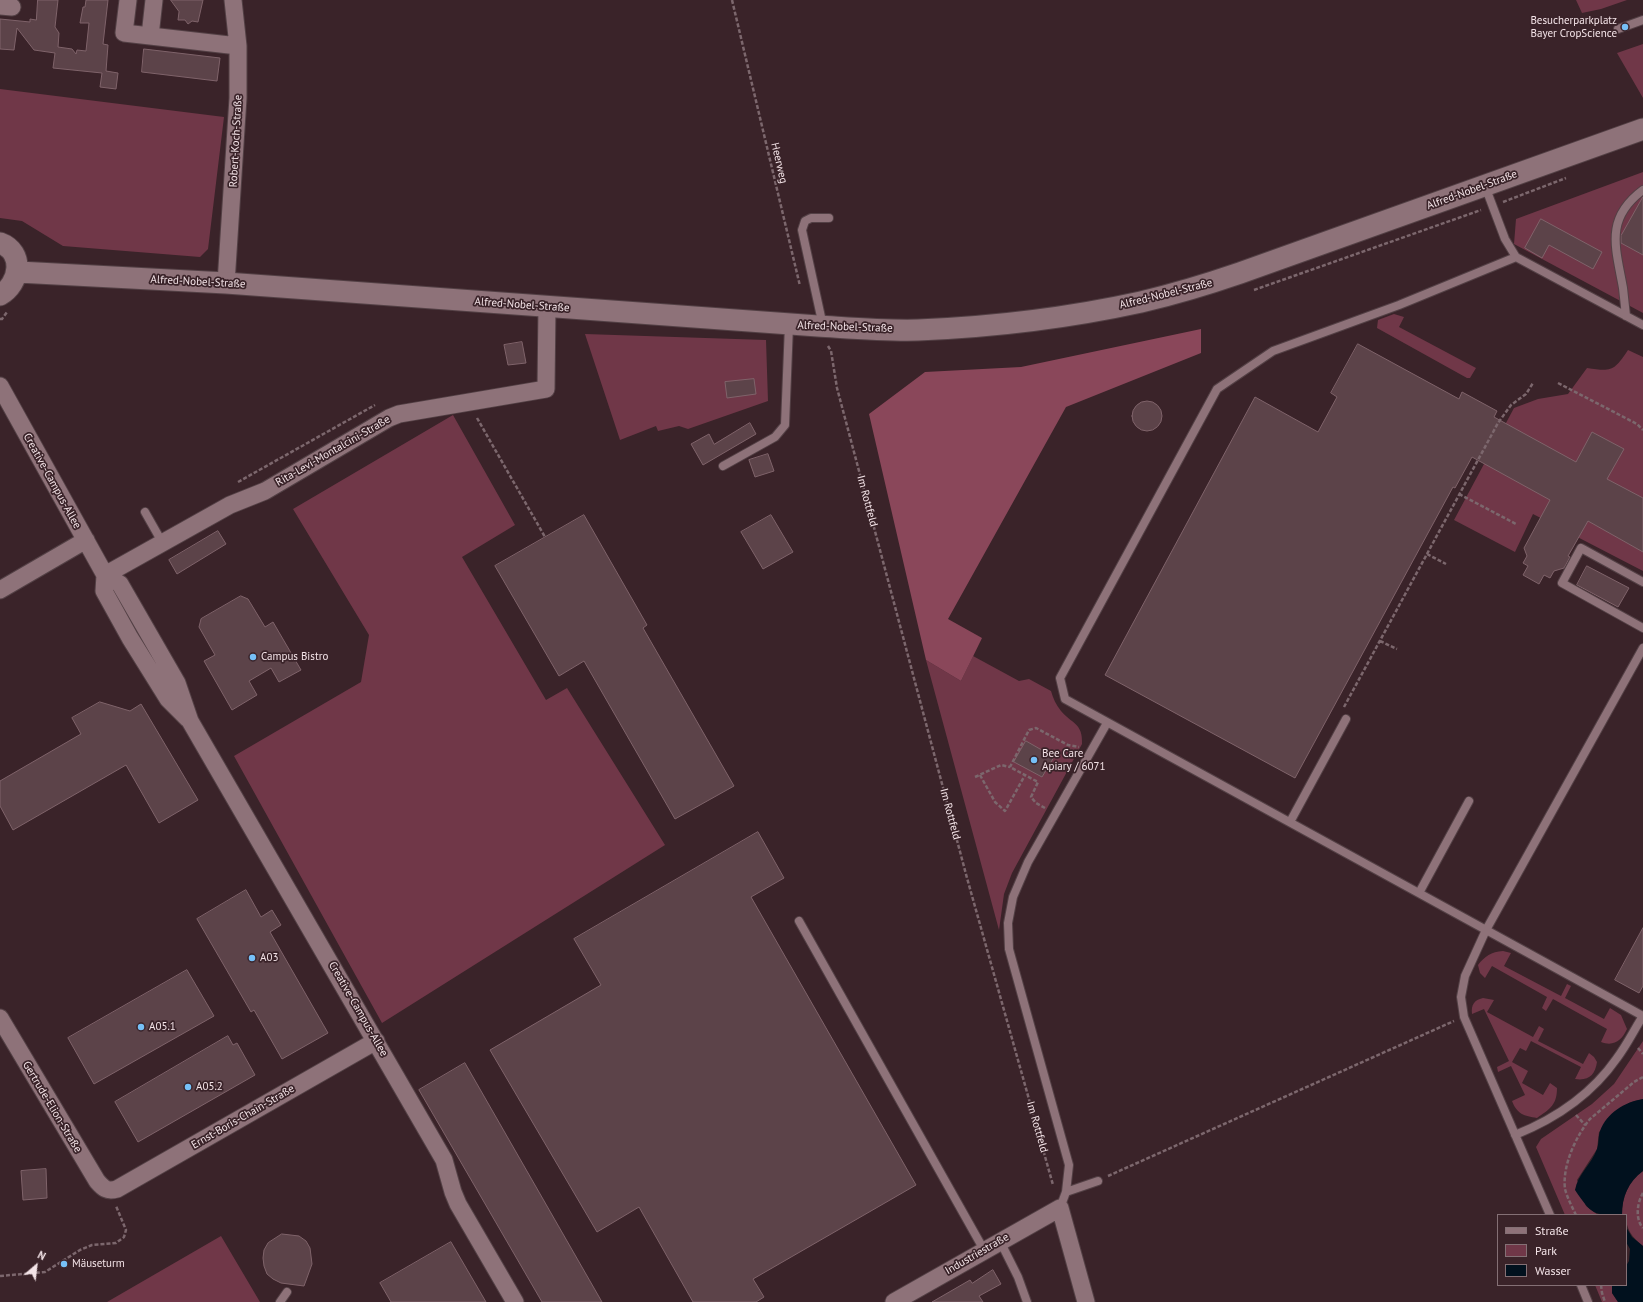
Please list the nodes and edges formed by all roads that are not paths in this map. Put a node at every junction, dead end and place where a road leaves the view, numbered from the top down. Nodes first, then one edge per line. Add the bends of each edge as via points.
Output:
1 (128, 0) edge
2 (154, 0) edge
3 (233, 0) edge
4 (1643, 20) edge
5 (1618, 29) dead end
6 (150, 36) junction
7 (238, 46) junction
8 (1643, 129) edge
9 (1485, 186) junction
10 (1643, 190) edge
11 (829, 218) dead end
12 (0, 243) edge
13 (1516, 256) junction
14 (18, 272) junction
15 (226, 283) junction
16 (0, 295) edge
17 (546, 306) junction
18 (1626, 316) junction
19 (789, 324) junction
20 (1643, 324) edge
21 (821, 326) junction
22 (0, 386) edge
23 (723, 466) dead end
24 (145, 512) dead end
25 (86, 540) junction
26 (162, 542) junction
27 (105, 575) junction
28 (1643, 582) edge
29 (0, 590) edge
30 (1643, 628) edge
31 (1643, 648) edge
32 (1346, 719) road end
33 (1107, 722) junction
34 (1469, 801) dead end
35 (1290, 822) junction
36 (1419, 893) junction
37 (799, 920) dead end
38 (1486, 930) junction
39 (1643, 1016) edge
40 (0, 1018) edge
41 (376, 1041) junction
42 (1516, 1135) junction
43 (1098, 1181) road end
44 (109, 1191) joint
45 (1063, 1200) junction
46 (1550, 1214) edge
47 (1000, 1241) junction
48 (984, 1250) junction
49 (1581, 1286) edge
50 (286, 1292) dead end
51 (280, 1302) edge
52 (515, 1302) edge
53 (894, 1302) edge
54 (1027, 1302) edge
55 (1086, 1302) edge
56 (1588, 1302) edge

1 - 6 street via 124,33
2 - 6 street
3 - 7 street, Robert-Koch-Straße
4 - 5 lane
6 - 7 street
7 - 15 street, Robert-Koch-Straße via 238,98
8 - 9 street, Alfred-Nobel-Straße
9 - 13 lane via 1505,240
9 - 21 street, Alfred-Nobel-Straße via 1240,273 1141,302 971,327 917,330
10 - 18 lane via 1631,199 1619,216 1615,230 1615,252
11 - 21 lane via 811,218 805,221 802,230
12 - 14 street via 10,249
13 - 18 lane
13 - 33 lane via 1399,305 1273,351 1217,389 1060,678 1065,699
14 - 15 street, Alfred-Nobel-Straße
14 - 16 street via 12,286
15 - 17 street, Alfred-Nobel-Straße
17 - 19 street, Alfred-Nobel-Straße
17 - 26 street, Rita-Levi-Montalcini-Straße via 546,389 399,414 265,491 230,505
18 - 20 lane
19 - 21 street, Alfred-Nobel-Straße
19 - 23 lane via 785,425 775,437
22 - 25 street, Creative-Campus-Allee
24 - 26 lane
25 - 27 street, Creative-Campus-Allee
25 - 29 street
26 - 27 street, Rita-Levi-Montalcini-Straße
27 - 41 street, Creative-Campus-Allee via 120,584 178,683 190,721
28 - 30 lane via 1581,548 1562,583
31 - 38 lane
32 - 35 lane
33 - 35 lane
33 - 45 lane via 1028,862 1013,897 1008,924 1009,949 1069,1165
34 - 36 lane
35 - 36 lane
36 - 38 lane
37 - 48 lane
38 - 39 lane
38 - 42 lane via 1465,976 1461,997 1464,1017
39 - 42 lane via 1618,1058 1593,1087 1569,1107 1538,1126
40 - 44 street, Gertrude-Elion-Straße via 97,1182
41 - 44 street, Ernst-Boris-Chain-Straße via 116,1190
41 - 52 street, Creative-Campus-Allee via 444,1160 458,1204
42 - 46 lane
43 - 45 lane
45 - 47 street, Industriestraße
45 - 55 street
47 - 48 street, Industriestraße
47 - 54 lane
48 - 53 street, Industriestraße
49 - 56 lane
50 - 51 lane

